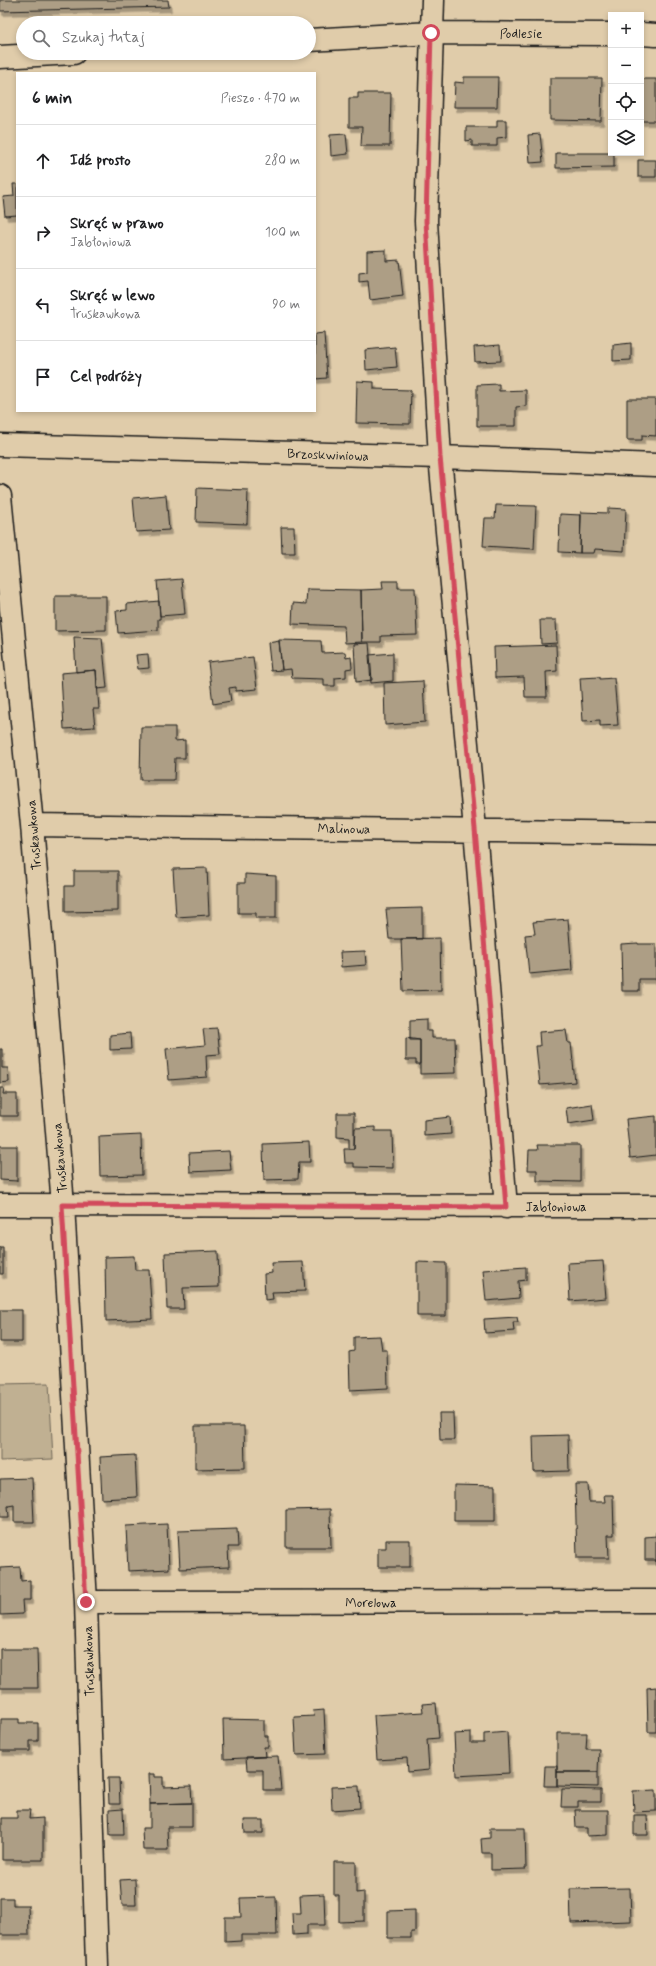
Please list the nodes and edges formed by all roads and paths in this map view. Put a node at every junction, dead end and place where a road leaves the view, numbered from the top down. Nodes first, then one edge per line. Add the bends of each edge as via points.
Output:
1 (433, 0) edge
2 (431, 33) junction
3 (608, 34) edge
4 (644, 34) edge
5 (656, 35) edge
6 (316, 40) edge
7 (16, 56) edge
8 (0, 57) edge
9 (0, 445) edge
10 (440, 457) junction
11 (656, 465) edge
12 (0, 496) edge
13 (32, 825) junction
14 (475, 829) junction
15 (656, 833) edge
16 (62, 1205) junction
17 (0, 1206) edge
18 (656, 1206) edge
19 (506, 1207) junction
20 (656, 1601) edge
21 (86, 1602) junction
22 (97, 1966) edge

1 - 2 street
2 - 3 street, Podlesie
2 - 6 street, Podlesie
2 - 10 street via 426,221
4 - 5 street
7 - 8 street
9 - 10 street, Brzoskwiniowa
10 - 11 street, Brzoskwiniowa
10 - 14 street
12 - 13 street, Truskawkowa
13 - 14 street, Malinowa
13 - 16 street, Truskawkowa
14 - 15 street, Malinowa
14 - 19 street
16 - 17 street, Jabłoniowa
16 - 19 street, Jabłoniowa
16 - 21 street, Truskawkowa
18 - 19 street, Jabłoniowa
20 - 21 street, Morelowa
21 - 22 street, Truskawkowa

